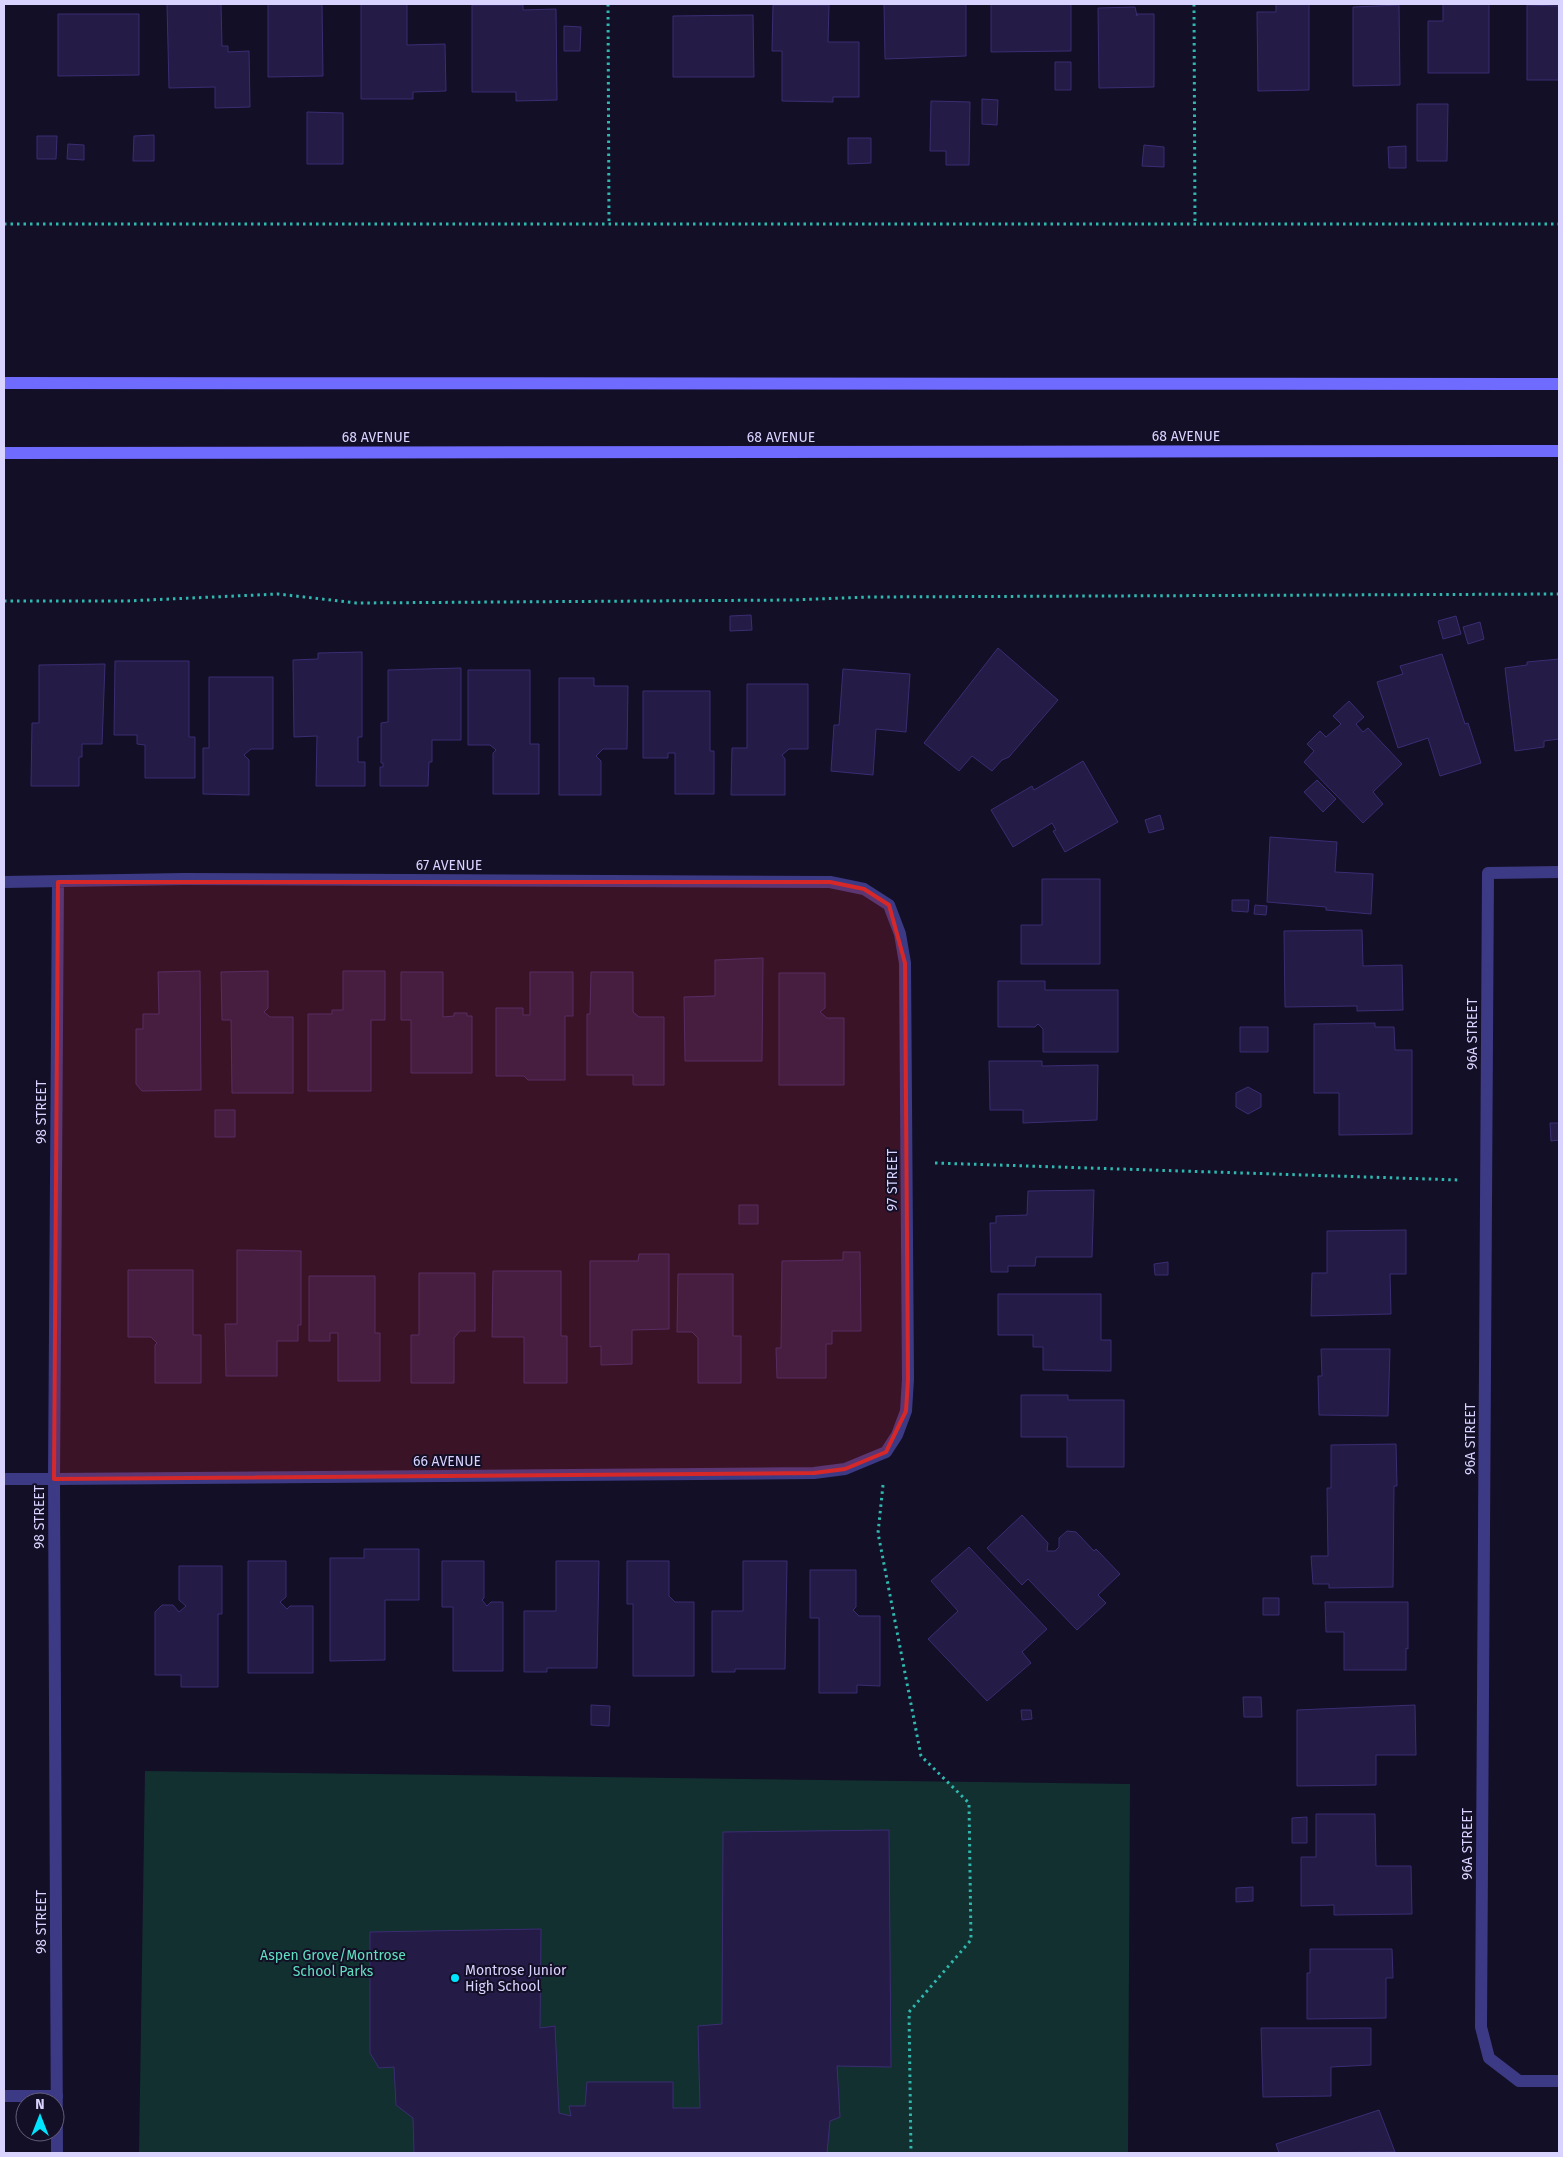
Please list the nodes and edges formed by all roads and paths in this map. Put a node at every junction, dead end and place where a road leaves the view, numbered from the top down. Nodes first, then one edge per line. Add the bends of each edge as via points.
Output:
1 (608, 4) edge
2 (1194, 4) edge
3 (4, 224) edge
4 (609, 224) junction
5 (1195, 224) junction
6 (1559, 224) edge
7 (4, 383) edge
8 (1559, 384) edge
9 (1559, 450) edge
10 (4, 453) edge
11 (1559, 594) edge
12 (4, 601) edge
13 (1559, 872) edge
14 (4, 882) edge
15 (58, 882) junction
16 (889, 905) joint
17 (907, 1162) junction
18 (1487, 1181) junction
19 (886, 1452) junction
20 (4, 1479) edge
21 (54, 1479) junction
22 (1559, 2081) edge
23 (57, 2092) edge
24 (911, 2153) edge

1 - 4 path
2 - 5 path
3 - 4 path
4 - 5 path
5 - 6 path
7 - 8 main road
9 - 10 main road, 68 AVENUE
11 - 12 path via 356,603 278,594 126,601
13 - 18 street, 96A STREET via 1488,873
14 - 15 street, 67 AVENUE
15 - 16 street, 67 AVENUE via 184,879 830,882 864,888
15 - 21 street, 98 STREET
16 - 17 street, 97 STREET via 900,934 905,963
17 - 18 path
17 - 19 street, 97 STREET via 906,1411
18 - 22 street, 96A STREET via 1481,2027 1489,2058 1520,2081
19 - 21 street, 66 AVENUE via 845,1469 814,1473
19 - 24 path via 878,1533 921,1756 969,1803 971,1940 909,2012
20 - 21 street, 66 AVENUE
21 - 23 street, 98 STREET

